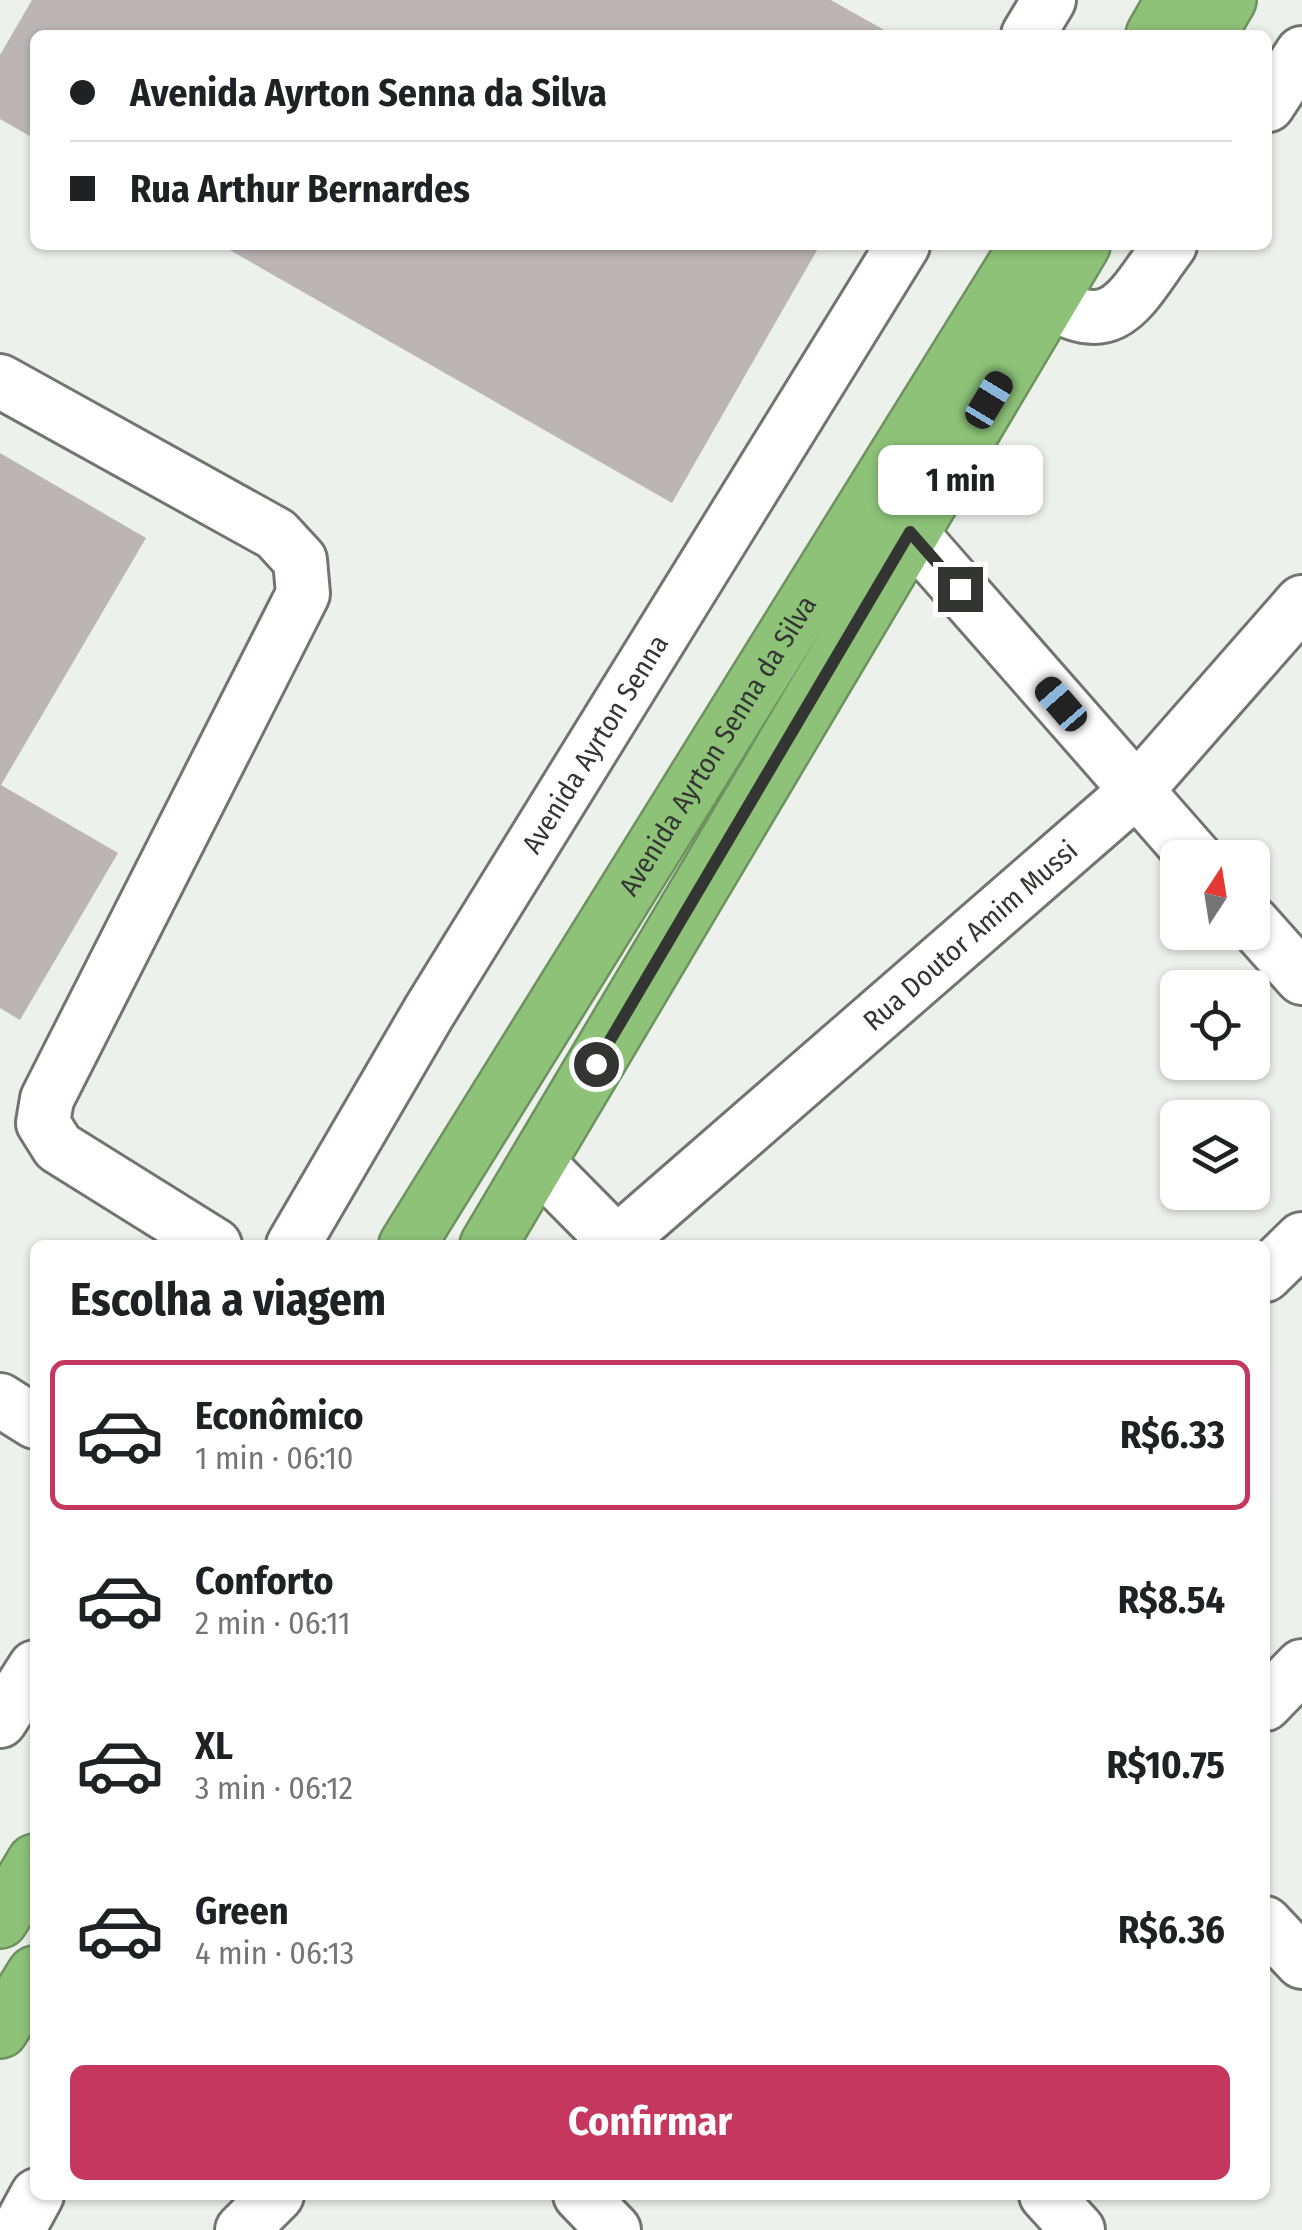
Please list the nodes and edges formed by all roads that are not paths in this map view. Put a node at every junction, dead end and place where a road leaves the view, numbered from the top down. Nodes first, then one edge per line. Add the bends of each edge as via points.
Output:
1 (1174, 0) edge
2 (1228, 0) edge
3 (1157, 30) edge
4 (1211, 30) edge
5 (1302, 53) edge
6 (1272, 99) edge
7 (900, 250) edge
8 (1025, 250) edge
9 (1079, 250) edge
10 (1166, 250) edge
11 (1049, 301) junction
12 (0, 381) edge
13 (910, 532) junction
14 (1302, 602) edge
15 (1137, 790) junction
16 (1180, 840) edge
17 (1270, 942) edge
18 (1302, 978) edge
19 (510, 1074) junction
20 (538, 1164) junction
21 (1302, 1239) edge
22 (206, 1240) edge
23 (295, 1240) edge
24 (380, 1240) edge
25 (410, 1240) edge
26 (491, 1240) edge
27 (612, 1240) edge
28 (621, 1240) edge
29 (1270, 1269) edge
30 (0, 1400) edge
31 (30, 1419) edge
32 (1302, 1666) edge
33 (30, 1675) edge
34 (1270, 1699) edge
35 (0, 1721) edge
36 (30, 1870) edge
37 (0, 1920) edge
38 (1270, 1928) edge
39 (1302, 1962) edge
40 (30, 1982) edge
41 (0, 2030) edge
42 (33, 2200) edge
43 (272, 2200) edge
44 (585, 2200) edge
45 (1051, 2200) edge
46 (18, 2230) edge
47 (242, 2230) edge
48 (614, 2230) edge
49 (1078, 2230) edge

1 - 3 highway
2 - 4 highway
5 - 6 street
7 - 23 street, Avenida Ayrton Senna via 428,1012
8 - 19 highway, Avenida Ayrton Senna da Silva
9 - 11 highway, Avenida Ayrton Senna da Silva
10 - 11 street via 1109,316 1074,316
11 - 13 highway, Avenida Ayrton Senna da Silva
12 - 22 street via 276,534 300,560 304,594 47,1098 43,1123 58,1146
13 - 15 street
13 - 20 highway, Avenida Ayrton Senna da Silva
14 - 15 street, Rua Doutor Amim Mussi
15 - 16 street
15 - 28 street, Rua Doutor Amim Mussi
17 - 18 street
19 - 24 highway
19 - 25 highway, Avenida Ayrton Senna da Silva
20 - 26 highway, Avenida Ayrton Senna da Silva
20 - 27 street
21 - 29 street
30 - 31 street
32 - 34 street
33 - 35 street
36 - 37 highway
38 - 39 street
40 - 41 highway
42 - 46 street
43 - 47 street
44 - 48 street
45 - 49 street

